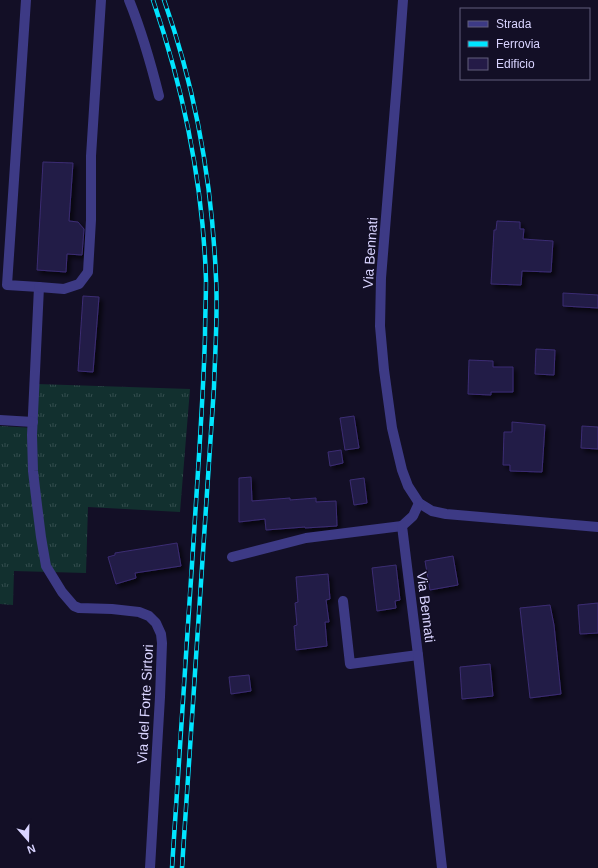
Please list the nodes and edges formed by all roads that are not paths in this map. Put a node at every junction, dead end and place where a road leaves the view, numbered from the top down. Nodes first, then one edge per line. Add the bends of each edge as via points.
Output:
1 (26, 0) edge
2 (101, 0) edge
3 (129, 0) edge
4 (403, 0) edge
5 (159, 96) dead end
6 (40, 287) junction
7 (0, 420) edge
8 (33, 422) junction
9 (419, 503) junction
10 (402, 526) junction
11 (598, 527) edge
12 (232, 557) dead end
13 (343, 601) dead end
14 (418, 655) junction
15 (150, 868) edge
16 (442, 868) edge

1 - 6 street via 7,285
2 - 6 street via 91,156 88,272 79,284 64,288
3 - 5 street via 139,25
4 - 9 street, Via Bennati via 381,278 380,326 392,428 402,470
6 - 8 street, Via del Forte Sirtori
7 - 8 street
8 - 15 street, Via del Forte Sirtori via 33,470 46,566 74,606 139,612 149,616 161,634
9 - 10 street via 412,516
9 - 11 street via 432,511 446,514
10 - 12 street via 306,538
10 - 14 street, Via Bennati
13 - 14 street, Via Bennati via 350,664
14 - 16 street

